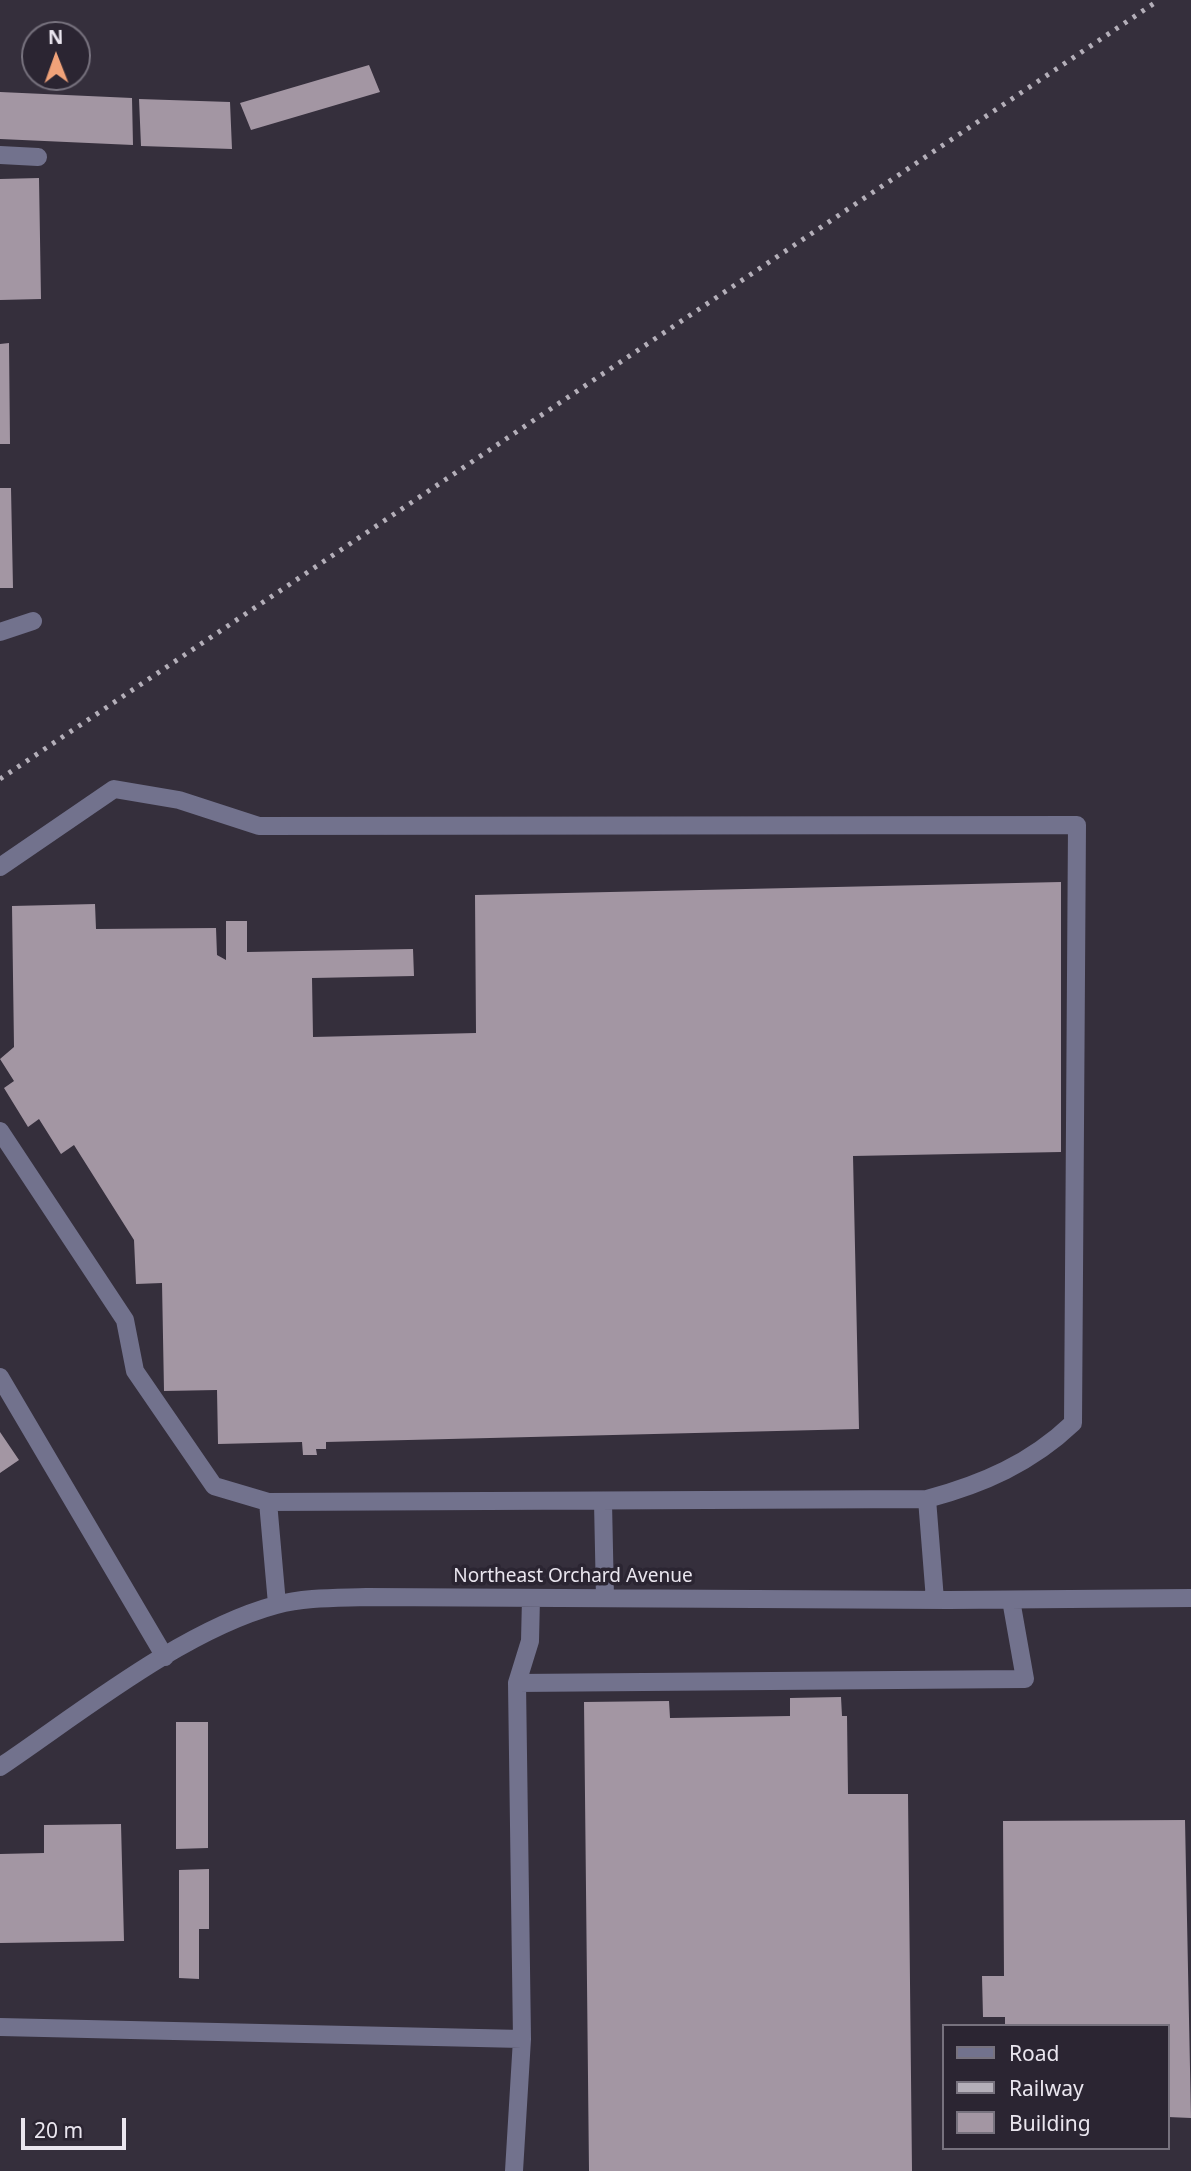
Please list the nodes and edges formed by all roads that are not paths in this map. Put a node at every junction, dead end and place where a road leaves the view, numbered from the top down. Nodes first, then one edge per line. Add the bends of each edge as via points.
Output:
1 (0, 155) edge
2 (38, 157) dead end
3 (33, 621) dead end
4 (0, 632) edge
5 (0, 867) edge
6 (0, 1131) edge
7 (0, 1377) edge
8 (927, 1499) junction
9 (268, 1502) junction
10 (603, 1502) junction
11 (531, 1598) junction
12 (605, 1598) junction
13 (1191, 1598) edge
14 (935, 1600) junction
15 (1011, 1600) junction
16 (277, 1604) junction
17 (165, 1657) junction
18 (517, 1683) junction
19 (0, 1767) edge
20 (0, 2027) edge
21 (523, 2039) junction
22 (514, 2171) edge

1 - 2 street
3 - 4 street
5 - 8 street via 114,789 178,800 259,826 1077,825 1073,1423 1048,1447 1009,1470
6 - 9 street via 125,1320 135,1371 214,1486
7 - 17 street
8 - 10 street
8 - 14 street
9 - 10 street
9 - 16 street
10 - 12 street
11 - 12 street, Northeast Orchard Avenue
11 - 16 street, Northeast Orchard Avenue via 366,1597
11 - 18 street via 530,1641
12 - 14 street, Northeast Orchard Avenue
13 - 15 street, Northeast Orchard Avenue
14 - 15 street, Northeast Orchard Avenue
15 - 18 street via 1025,1679
16 - 17 street, Northeast Orchard Avenue via 197,1637
17 - 19 street, Northeast Orchard Avenue
18 - 21 street
20 - 21 street
21 - 22 street

